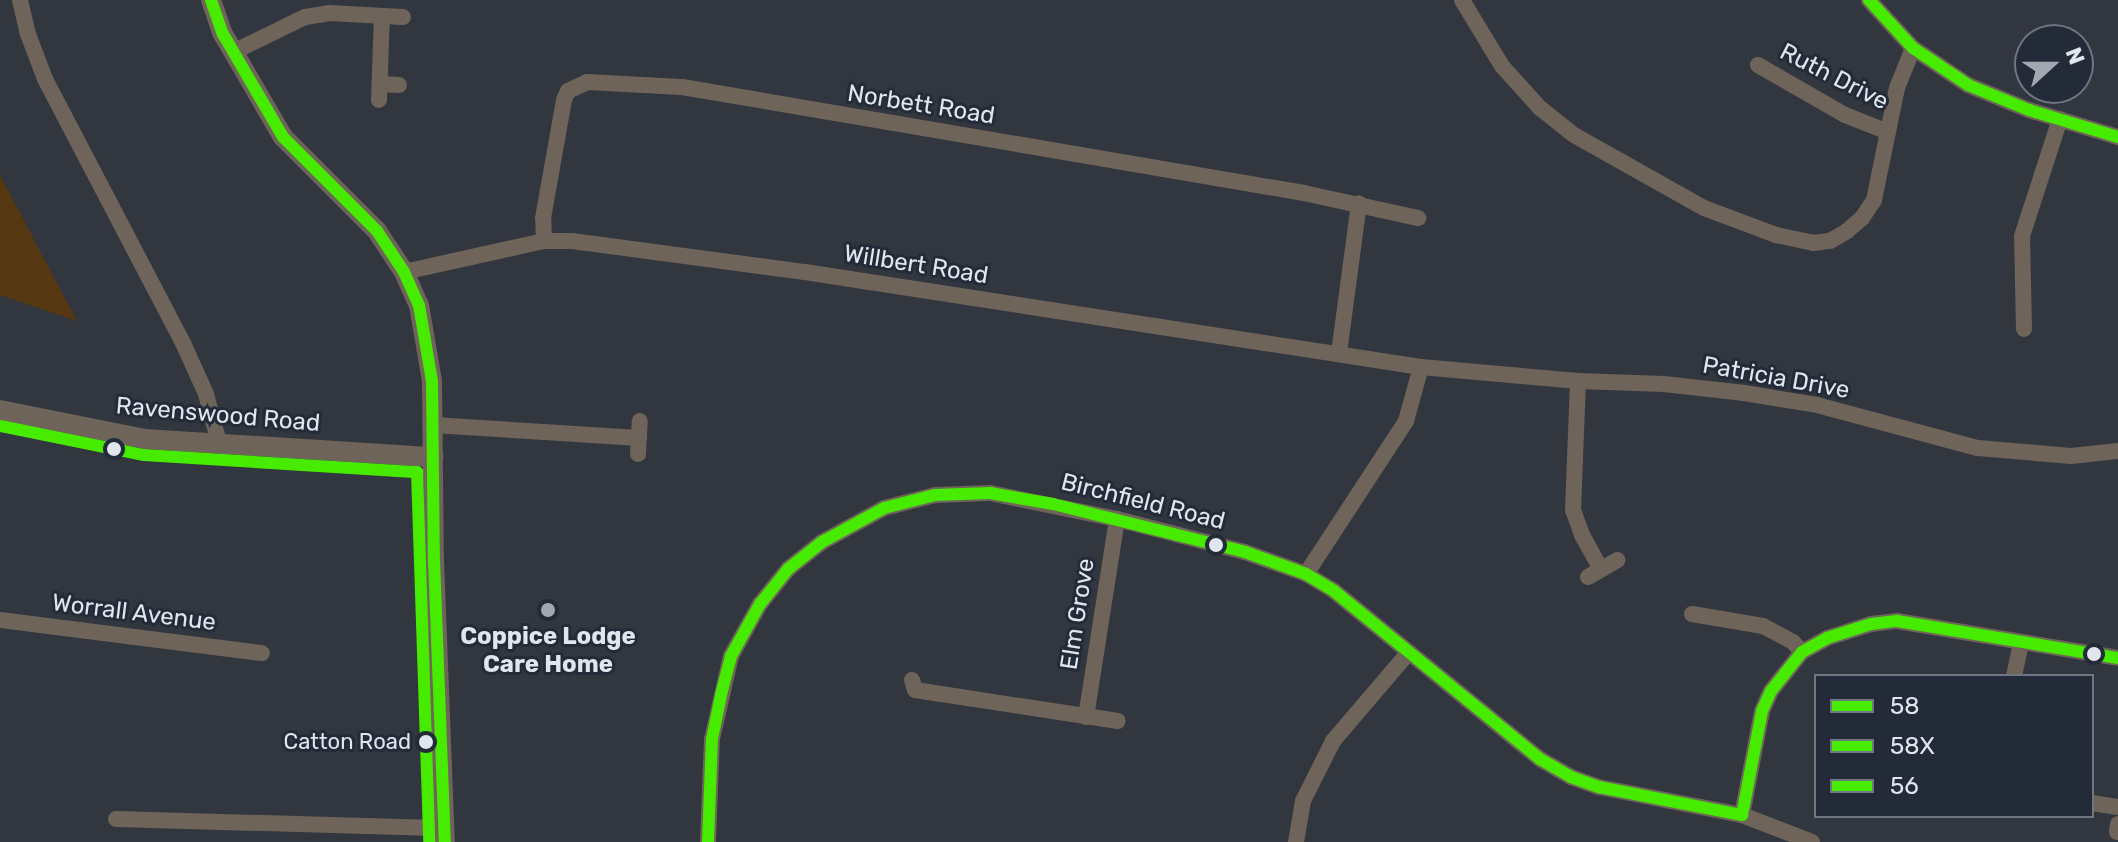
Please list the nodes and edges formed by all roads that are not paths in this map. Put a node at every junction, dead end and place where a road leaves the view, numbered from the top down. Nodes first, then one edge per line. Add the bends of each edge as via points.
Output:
1 (20, 0) edge
2 (211, 0) edge
3 (1462, 0) edge
4 (1869, 0) edge
5 (382, 16) junction
6 (403, 17) dead end
7 (1913, 48) junction
8 (233, 52) junction
9 (1758, 65) dead end
10 (399, 85) dead end
11 (2060, 119) junction
12 (1888, 132) junction
13 (2118, 137) edge
14 (1359, 203) junction
15 (1418, 218) dead end
16 (544, 241) junction
17 (404, 272) junction
18 (2024, 329) dead end
19 (1339, 353) junction
20 (1421, 367) junction
21 (1578, 381) junction
22 (0, 410) edge
23 (433, 425) junction
24 (639, 438) dead end
25 (219, 443) junction
26 (2118, 451) edge
27 (433, 457) junction
28 (1117, 519) junction
29 (1617, 560) dead end
30 (1306, 574) junction
31 (1692, 614) dead end
32 (0, 620) edge
33 (2021, 642) junction
34 (1409, 652) junction
35 (1802, 652) junction
36 (262, 653) dead end
37 (2118, 658) edge
38 (2014, 674) edge
39 (912, 680) dead end
40 (1086, 717) junction
41 (1118, 721) dead end
42 (2094, 803) edge
43 (2118, 807) edge
44 (1742, 815) junction
45 (116, 819) dead end
46 (2118, 824) edge
47 (2117, 832) edge
48 (445, 835) edge
49 (708, 842) edge
50 (1296, 842) edge
51 (1812, 842) edge

1 - 25 street via 45,79 183,343 206,394
2 - 8 street
3 - 12 street via 1512,78 1574,135 1704,208 1776,235 1830,241 1862,218 1874,200
4 - 7 street
5 - 6 street
5 - 8 street via 305,17
5 - 10 street via 379,92
7 - 11 street via 1968,85
7 - 12 street
8 - 17 street via 283,137 377,231
9 - 12 street, Ruth Drive via 1845,115
11 - 13 street
11 - 18 street via 2022,236
14 - 15 street, Norbett Road
14 - 16 street, Norbett Road via 682,87 587,82 568,91 564,100 543,218
14 - 19 street
16 - 17 street, Willbert Road
16 - 19 street, Willbert Road via 719,260
17 - 23 street via 427,336
19 - 20 street, Willbert Road
20 - 21 street, Patricia Drive
20 - 30 street via 1406,421
21 - 26 street, Patricia Drive via 1664,384 1817,405 2006,452 2071,456
21 - 29 street via 1573,510 1595,573
22 - 25 street, Ravenswood Road via 145,439
23 - 24 street
23 - 27 street
25 - 27 street, Ravenswood Road
27 - 48 street
28 - 30 street, Birchfield Road via 1245,552
28 - 40 street, Elm Grove
28 - 49 street, Birchfield Road via 990,493 935,495 857,520 788,569 760,604 731,656 712,739
30 - 34 street, Birchfield Road
31 - 35 street via 1763,626
32 - 36 street, Worrall Avenue
33 - 35 street via 1897,621 1858,628
33 - 37 street
33 - 38 street
34 - 44 street, Birchfield Road via 1528,750 1571,777
34 - 50 street via 1333,741 1303,801
35 - 44 street via 1781,675 1762,711
39 - 40 street via 915,690
40 - 41 street
42 - 43 street
44 - 51 street, Birchfield Road
45 - 48 street
46 - 47 street

